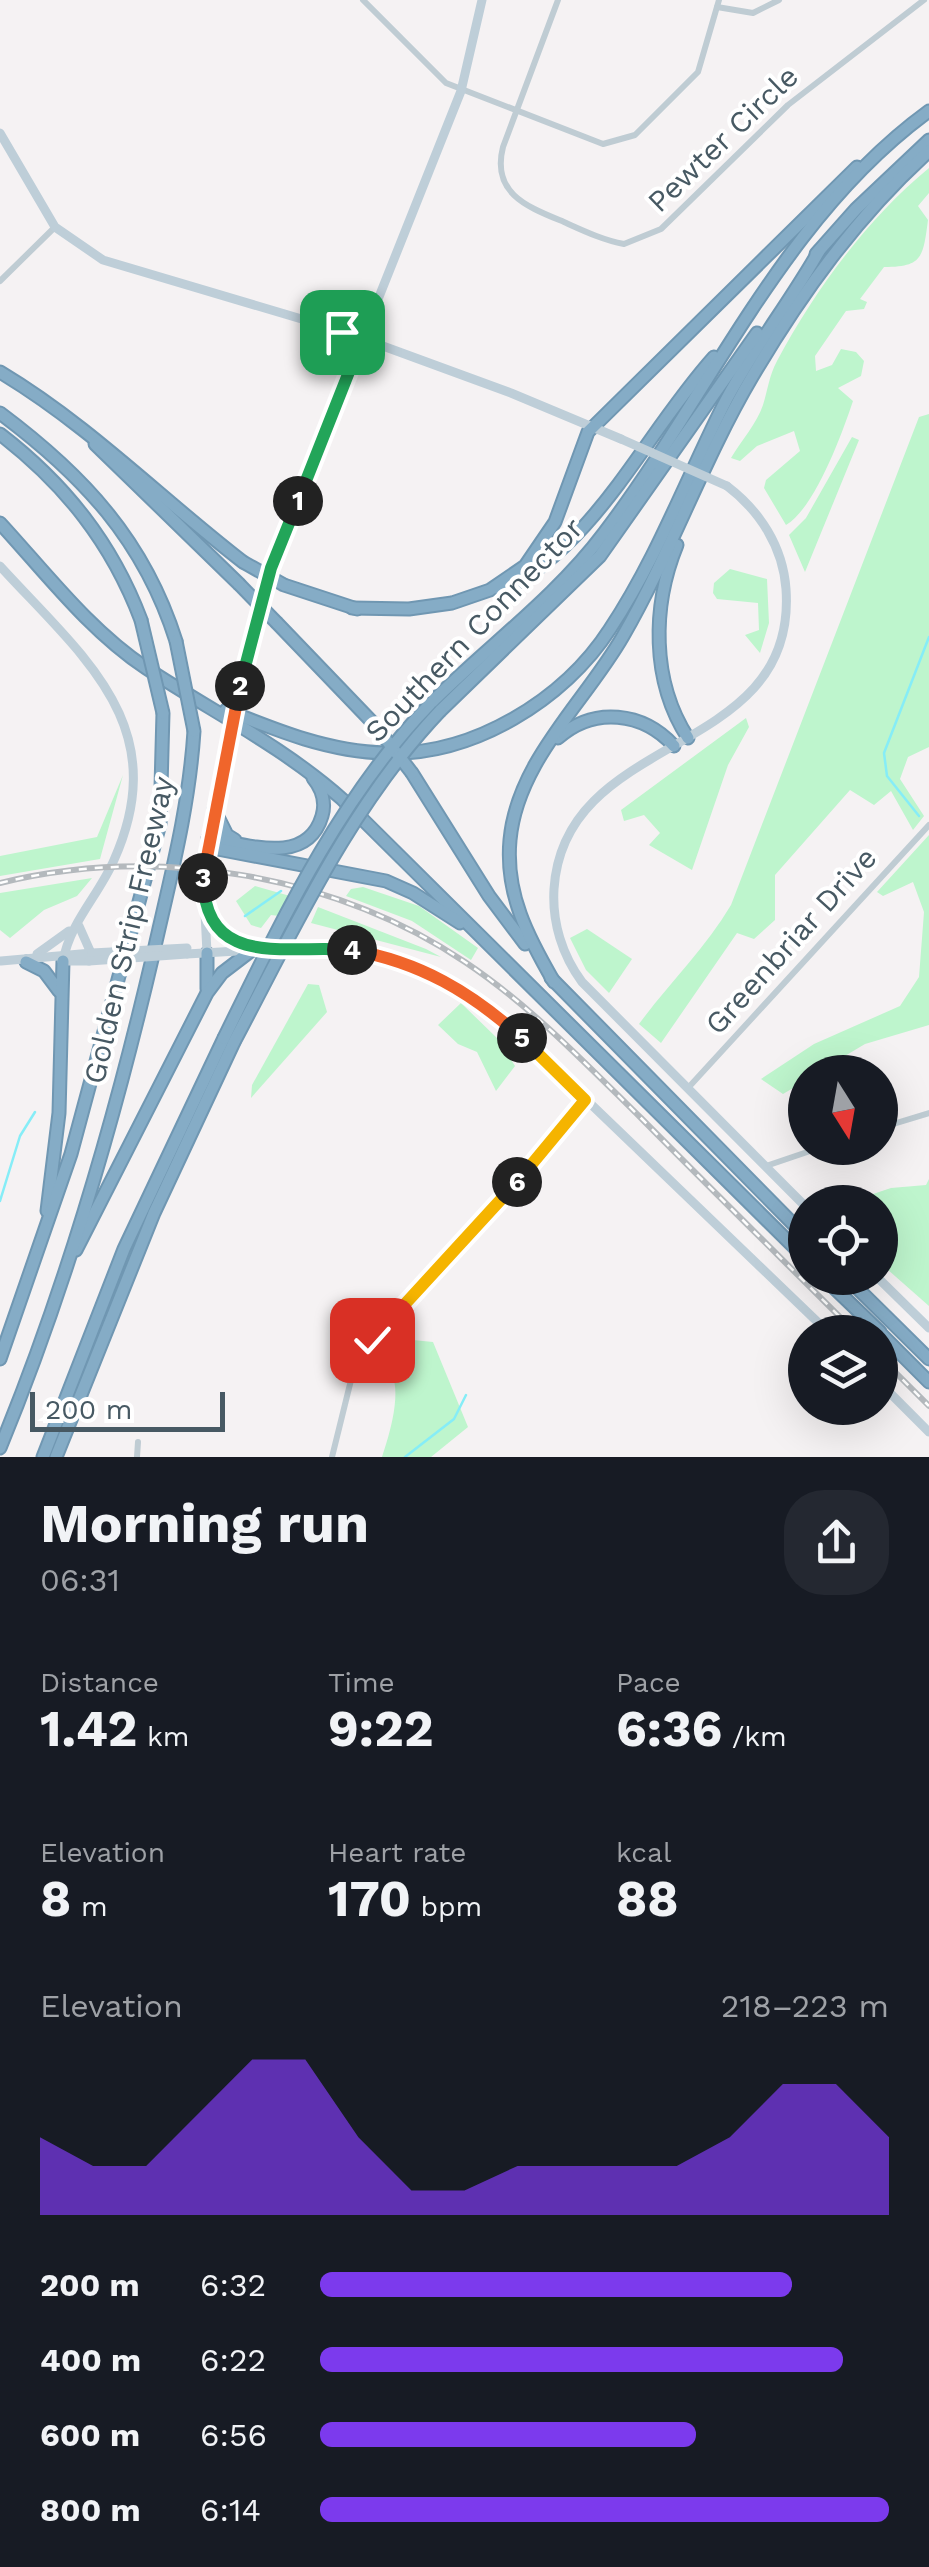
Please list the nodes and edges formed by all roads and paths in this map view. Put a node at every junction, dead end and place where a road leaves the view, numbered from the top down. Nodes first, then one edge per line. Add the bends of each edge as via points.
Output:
1 (364, 0) edge
2 (482, 0) edge
3 (558, 0) edge
4 (779, 0) edge
5 (924, 0) edge
6 (718, 4) edge
7 (460, 91) junction
8 (516, 110) junction
9 (929, 112) edge
10 (910, 125) junction
11 (0, 133) edge
12 (929, 140) edge
13 (929, 151) edge
14 (56, 227) junction
15 (819, 251) junction
16 (0, 281) edge
17 (744, 324) junction
18 (362, 339) junction
19 (764, 358) junction
20 (0, 372) edge
21 (44, 398) junction
22 (0, 413) edge
23 (592, 428) junction
24 (0, 434) edge
25 (0, 523) edge
26 (0, 566) edge
27 (352, 608) junction
28 (195, 696) junction
29 (435, 708) junction
30 (688, 738) junction
31 (674, 746) junction
32 (545, 752) junction
33 (304, 767) junction
34 (214, 809) junction
35 (929, 825) edge
36 (208, 842) junction
37 (238, 843) junction
38 (204, 910) junction
39 (78, 923) junction
40 (480, 937) junction
41 (252, 950) junction
42 (207, 952) junction
43 (91, 956) junction
44 (64, 958) junction
45 (30, 959) junction
46 (0, 961) edge
47 (554, 982) junction
48 (206, 993) junction
49 (62, 1000) junction
50 (229, 1040) junction
51 (688, 1089) junction
52 (585, 1100) junction
53 (929, 1113) edge
54 (898, 1122) edge
55 (788, 1158) edge
56 (765, 1166) junction
57 (788, 1189) edge
58 (788, 1219) edge
59 (788, 1241) edge
60 (43, 1243) junction
61 (55, 1294) junction
62 (841, 1295) edge
63 (864, 1295) edge
64 (895, 1295) edge
65 (810, 1315) edge
66 (862, 1315) edge
67 (929, 1328) edge
68 (898, 1351) edge
69 (0, 1359) edge
70 (929, 1359) edge
71 (929, 1382) edge
72 (898, 1400) edge
73 (929, 1432) edge
74 (138, 1442) dead end
75 (0, 1448) edge
76 (43, 1457) edge
77 (56, 1457) edge
78 (137, 1457) edge
79 (332, 1457) edge

1 - 7 street
2 - 7 street
3 - 8 street, Pewter Circle
4 - 6 street via 753,13
5 - 8 street, Pewter Circle via 824,74 662,229 637,242 610,241 512,197 500,158
6 - 8 street via 698,72 625,140 586,140
7 - 8 street
7 - 18 street
9 - 10 highway, Southern Connector
10 - 17 highway, Southern Connector via 804,236
10 - 23 highway via 818,202
11 - 14 street
12 - 15 highway, Southern Connector
13 - 19 highway via 843,241
14 - 16 street
14 - 18 street via 120,268
15 - 28 highway via 736,382 616,620 582,665 540,702 474,736 391,754 325,746
15 - 29 highway, Southern Connector via 600,556
17 - 27 highway via 551,562 503,592 448,610 398,615
17 - 29 highway, Southern Connector via 602,536
18 - 23 street
18 - 34 street, bridge via 271,568
19 - 30 highway via 664,585 662,672
19 - 32 highway via 622,637
20 - 21 highway
21 - 27 highway, bridge via 243,562 284,585
21 - 47 highway, bridge via 200,542 374,724
22 - 61 highway, Golden Strip Freeway, bridge via 74,472 120,525 158,588 194,731 185,824 143,998
23 - 27 highway via 549,536 510,579 440,606
23 - 30 street, bridge via 727,486 763,523 779,555 784,629 772,663 751,694
24 - 60 highway, Golden Strip Freeway, bridge via 51,476 92,526 129,589 152,651 163,714 160,824
25 - 28 highway via 112,641
26 - 39 street via 102,678 131,738 135,769 127,822 108,873
28 - 33 highway
29 - 50 highway, Southern Connector, bridge via 354,821
30 - 31 street
31 - 32 highway via 648,723 610,716 579,724
31 - 51 street via 626,772 582,812 558,862 554,910 566,955 582,982
32 - 47 highway via 516,808 510,870 527,936
33 - 37 highway via 324,806 310,838 293,848
33 - 40 highway
34 - 36 street
34 - 37 highway
35 - 51 street, Greenbriar Drive
36 - 37 highway
36 - 38 street
36 - 40 highway via 386,882 413,892
38 - 41 street
38 - 42 street
39 - 43 street
39 - 44 street
39 - 45 street
40 - 59 highway
41 - 42 street
41 - 48 highway
41 - 52 street via 352,950 435,975 486,1006
42 - 43 street, bridge
42 - 48 highway
43 - 44 street
44 - 45 street
44 - 49 highway
45 - 46 street
45 - 49 highway via 56,981
47 - 58 highway
48 - 61 highway
49 - 60 highway via 60,1112
50 - 76 highway, Southern Connector via 124,1249
50 - 77 highway, Southern Connector
51 - 56 street
52 - 65 street
52 - 79 street via 367,1347 353,1372
53 - 54 street
55 - 56 street
56 - 57 street
60 - 69 highway, Golden Strip Freeway
61 - 75 highway, Golden Strip Freeway
62 - 66 highway
63 - 70 highway
64 - 67 street
68 - 71 highway
72 - 73 street
74 - 78 street

